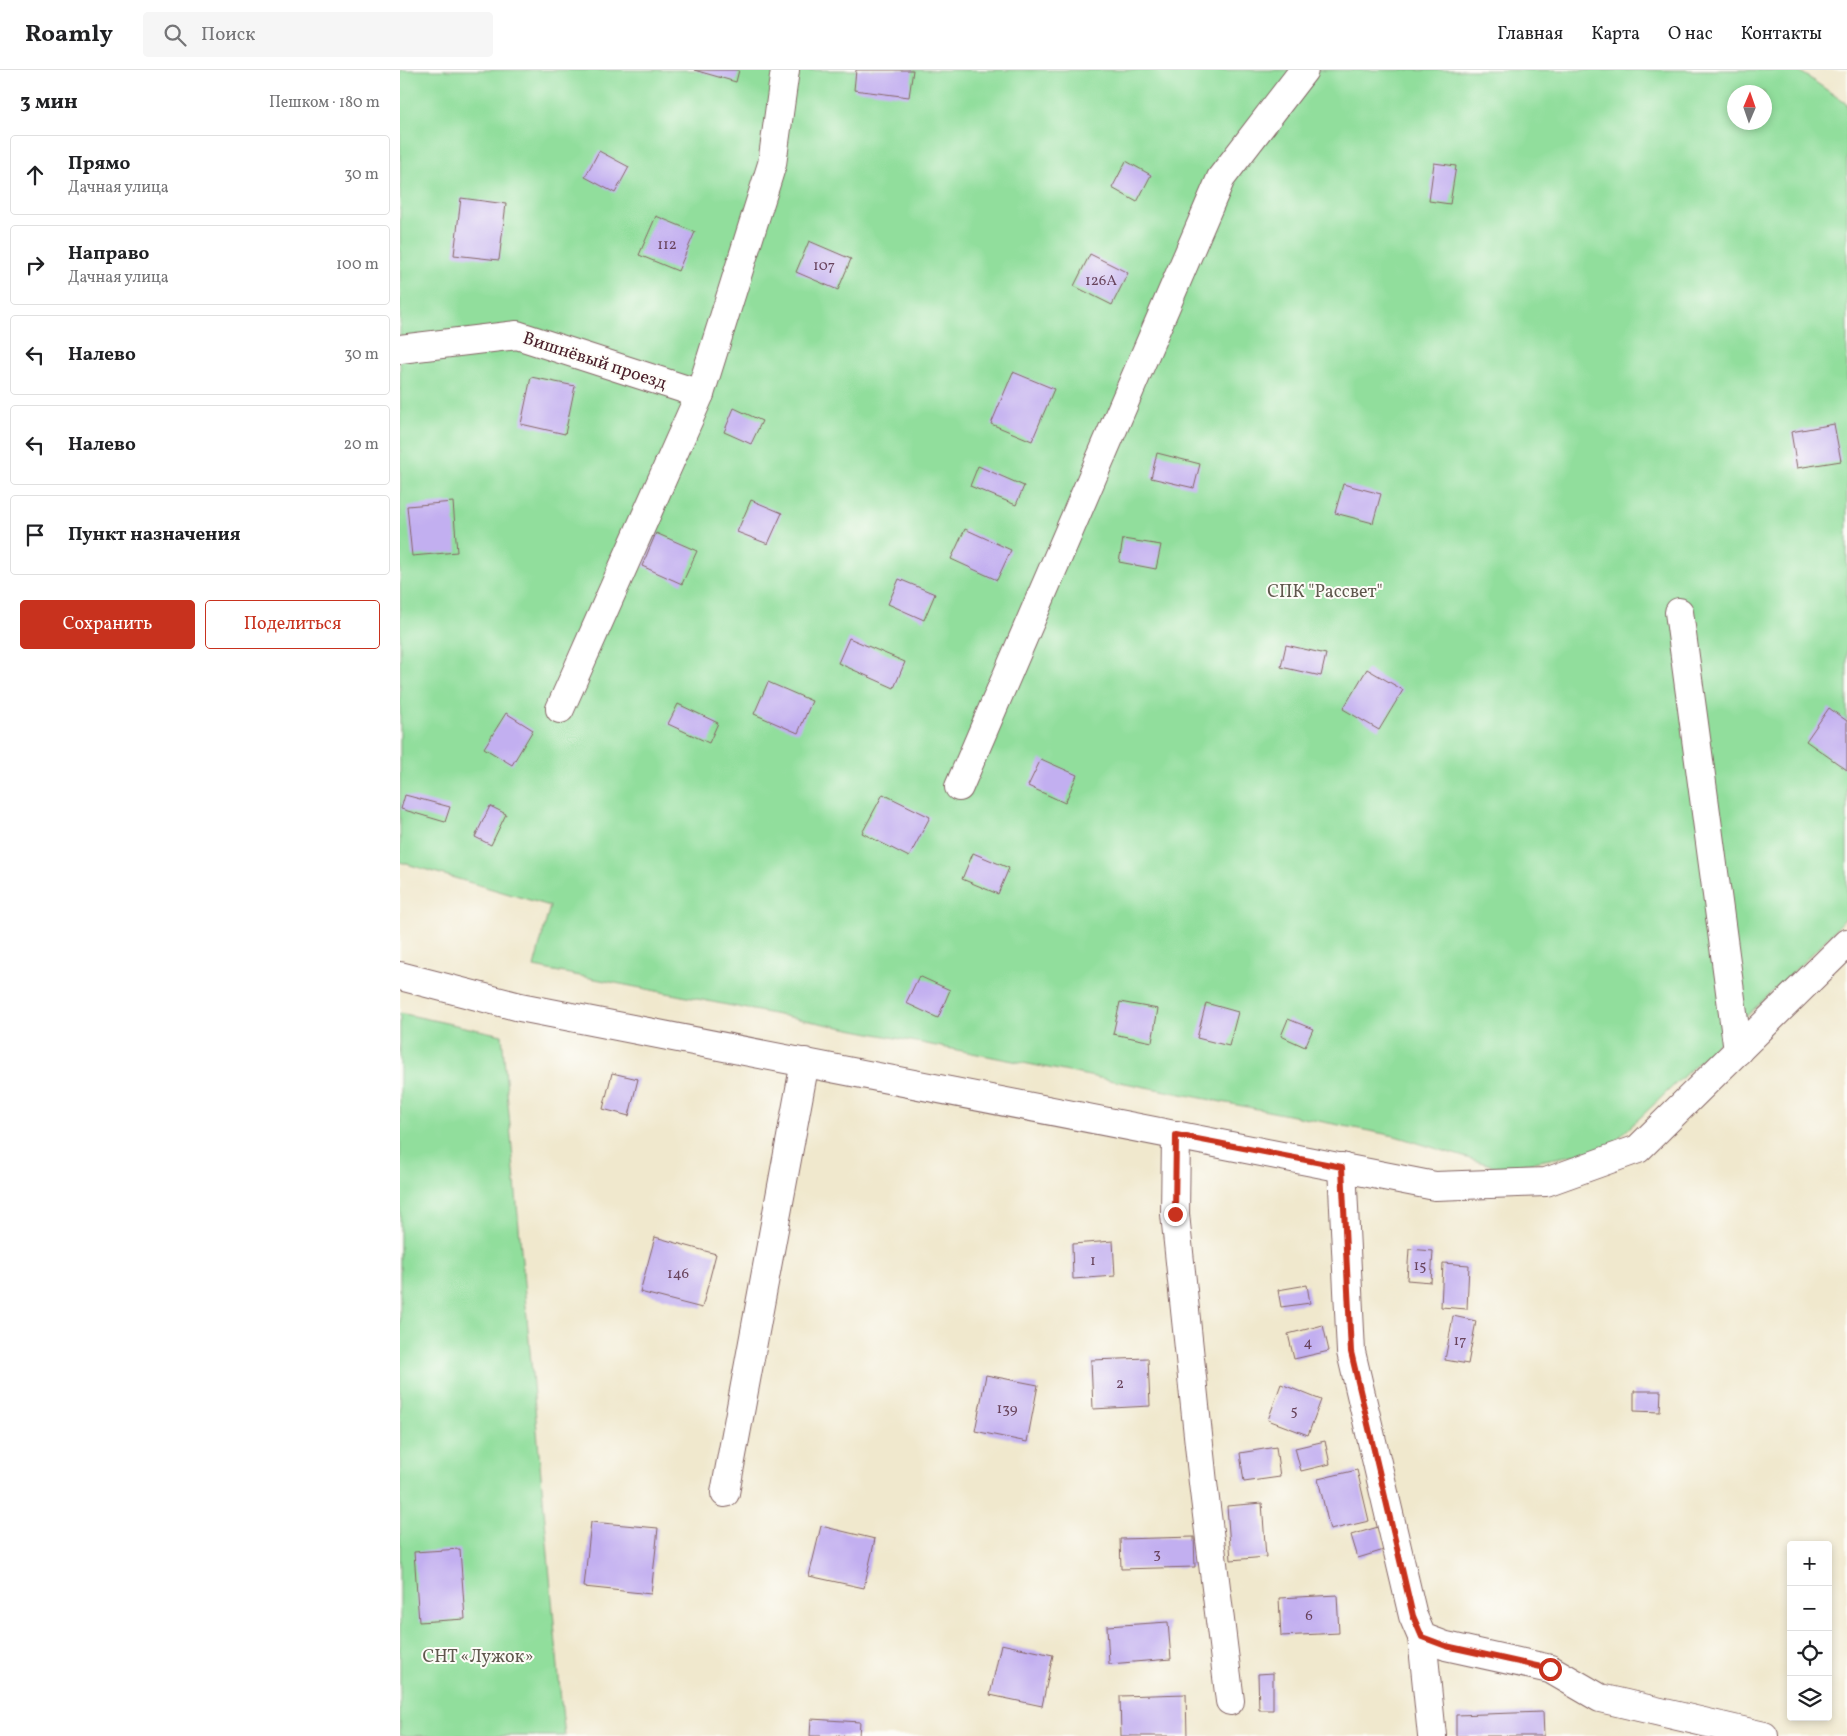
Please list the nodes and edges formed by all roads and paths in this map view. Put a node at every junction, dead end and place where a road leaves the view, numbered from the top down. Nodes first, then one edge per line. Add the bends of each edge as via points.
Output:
1 (785, 70) edge
2 (1304, 70) edge
3 (400, 348) edge
4 (700, 394) junction
5 (1679, 612) dead end
6 (560, 709) dead end
7 (959, 787) dead end
8 (1847, 943) edge
9 (400, 976) edge
10 (1738, 1051) junction
11 (805, 1062) junction
12 (1176, 1135) junction
13 (1342, 1167) junction
14 (725, 1493) dead end
15 (1422, 1637) junction
16 (1230, 1701) dead end
17 (1432, 1736) edge
18 (1764, 1736) edge

1 - 4 street via 772,164
2 - 7 street via 1221,178
3 - 4 street, Вишнёвый проезд via 517,334
4 - 6 street
5 - 10 street
8 - 10 street
9 - 11 street via 520,1007
10 - 13 street via 1638,1149 1546,1182 1435,1186
11 - 12 street
11 - 14 street
12 - 13 street
12 - 16 street via 1175,1214 1202,1483
13 - 15 street via 1351,1352 1413,1616
15 - 17 street
15 - 18 street via 1446,1646 1550,1669 1600,1698

